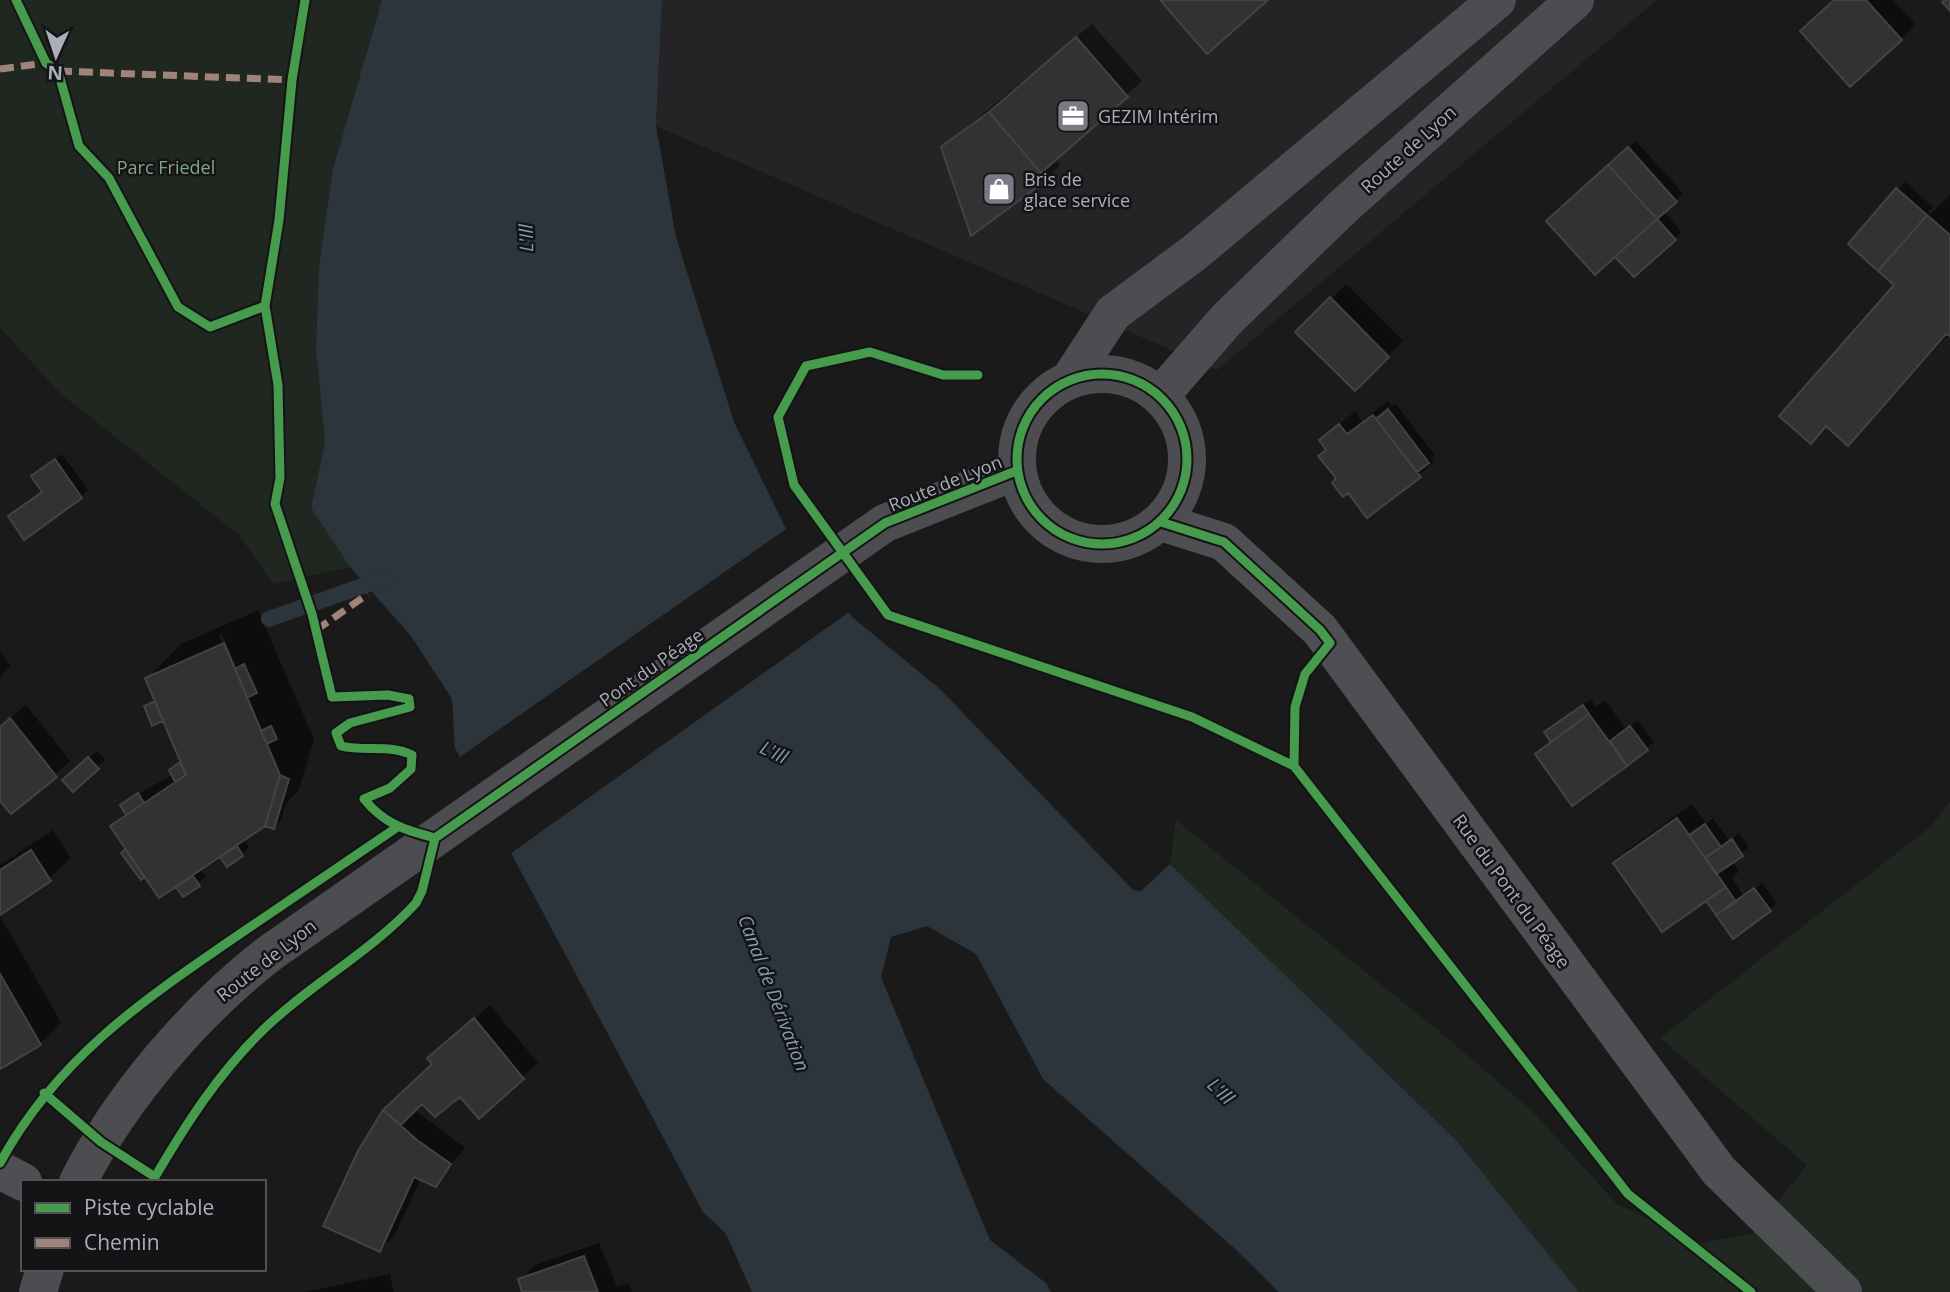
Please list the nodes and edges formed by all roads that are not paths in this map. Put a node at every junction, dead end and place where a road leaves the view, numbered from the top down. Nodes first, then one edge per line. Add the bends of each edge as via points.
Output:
1 (1497, 0) edge
2 (1575, 0) edge
3 (1070, 379) junction
4 (1160, 396) junction
5 (1016, 471) junction
6 (1160, 522) junction
7 (885, 523) joint
8 (435, 838) joint
9 (0, 1170) edge
10 (79, 1180) edge
11 (21, 1181) edge
12 (43, 1271) edge
13 (38, 1292) edge
14 (1843, 1292) edge

1 - 3 main road via 1194,253 1113,313
2 - 4 main road, Route de Lyon via 1344,206 1227,319
3 - 4 main road via 1093,373 1118,374
3 - 5 main road via 1050,390 1022,426
4 - 6 main road via 1178,418 1187,444 1180,490
5 - 6 main road via 1024,496 1039,518 1060,534 1086,543 1113,544
5 - 7 main road, Route de Lyon
6 - 14 street, Rue du Pont du Péage via 1224,542 1320,630 1719,1171
7 - 8 main road, Pont du Péage
8 - 10 main road, Route de Lyon via 270,953 219,995 136,1091
9 - 11 street
12 - 13 main road

